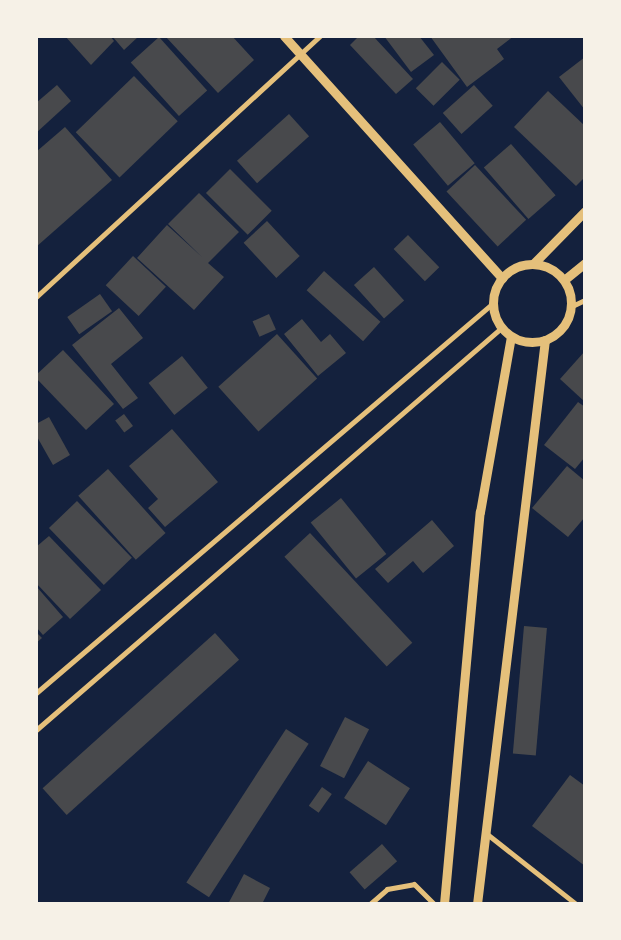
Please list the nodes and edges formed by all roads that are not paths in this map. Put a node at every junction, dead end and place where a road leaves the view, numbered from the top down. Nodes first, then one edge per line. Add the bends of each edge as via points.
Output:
1 (284, 36) edge
2 (320, 36) edge
3 (301, 54) junction
4 (585, 211) edge
5 (585, 263) edge
6 (533, 264) junction
7 (502, 278) junction
8 (564, 280) junction
9 (36, 297) edge
10 (585, 300) edge
11 (493, 303) junction
12 (572, 306) junction
13 (501, 328) junction
14 (512, 337) junction
15 (546, 340) junction
16 (36, 693) edge
17 (36, 730) edge
18 (487, 834) junction
19 (370, 904) edge
20 (434, 904) edge
21 (444, 904) edge
22 (477, 904) edge
23 (576, 904) edge

1 - 3 street
2 - 3 street
3 - 7 street
3 - 9 street
4 - 6 street
5 - 8 street
6 - 7 street via 516,268
6 - 8 street via 555,272
7 - 11 street
8 - 12 street
10 - 12 street
11 - 13 street
11 - 16 street
12 - 15 street via 564,327
13 - 14 street
13 - 17 street
14 - 15 street via 534,342
14 - 21 street via 480,512
15 - 18 street
18 - 22 street
18 - 23 street
19 - 20 street via 387,889 414,884

